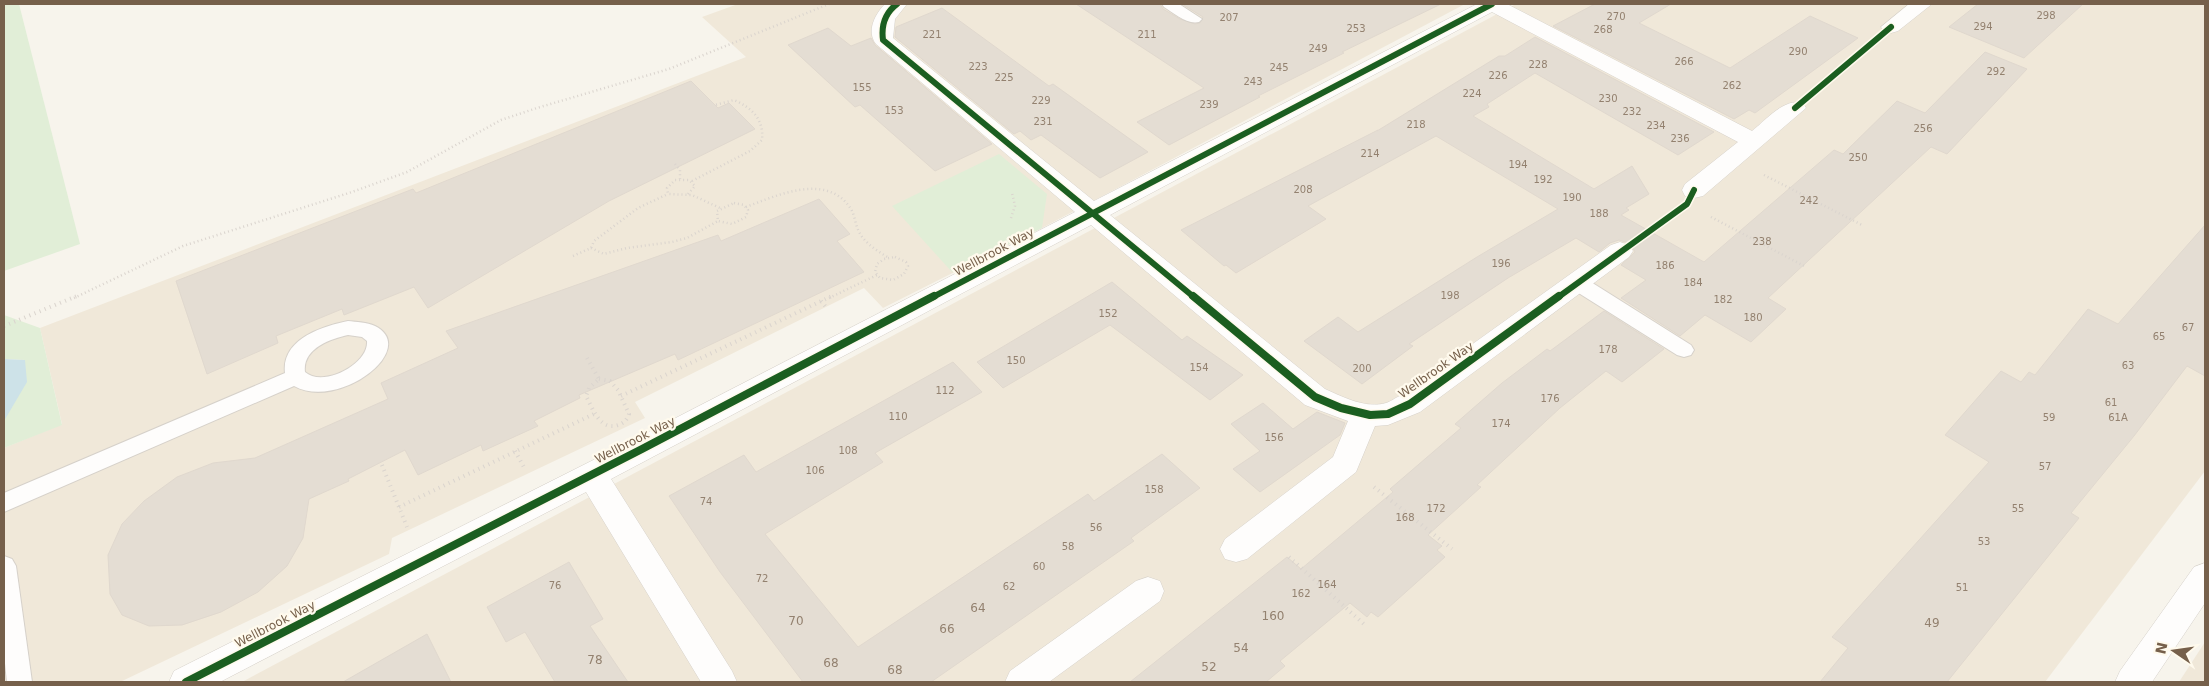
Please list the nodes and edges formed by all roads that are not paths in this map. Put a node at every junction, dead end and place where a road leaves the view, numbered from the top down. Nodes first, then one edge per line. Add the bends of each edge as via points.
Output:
1 (898, 4) edge
2 (1169, 4) edge
3 (1492, 4) edge
4 (1922, 4) edge
5 (1194, 19) dead end
6 (1892, 27) dead end
7 (1795, 108) dead end
8 (1754, 141) junction
9 (1690, 197) road end
10 (1093, 213) junction
11 (1620, 251) dead end
12 (1576, 282) junction
13 (1684, 350) dead end
14 (296, 376) dead end
15 (1365, 414) junction
16 (592, 475) junction
17 (4, 504) edge
18 (1236, 549) dead end
19 (4, 566) edge
20 (2205, 577) edge
21 (1148, 592) dead end
22 (20, 682) edge
23 (186, 682) edge
24 (720, 682) edge
25 (1022, 682) edge
26 (2132, 682) edge

1 - 10 street, Wellbrook Way via 885,17 880,29 883,40
2 - 5 lane
3 - 8 street, Wellbrook Way
3 - 10 street, Wellbrook Way
4 - 6 street
7 - 8 street
8 - 9 street
10 - 15 street, Wellbrook Way via 1316,397 1340,409
10 - 16 street, Wellbrook Way
11 - 12 street, Wellbrook Way
12 - 13 lane
12 - 15 street, Wellbrook Way via 1410,404 1388,414
14 - 17 lane
15 - 18 street via 1345,464
16 - 23 street, Wellbrook Way
16 - 24 street, Wellbrook Way
19 - 22 lane
20 - 26 street
21 - 25 street

